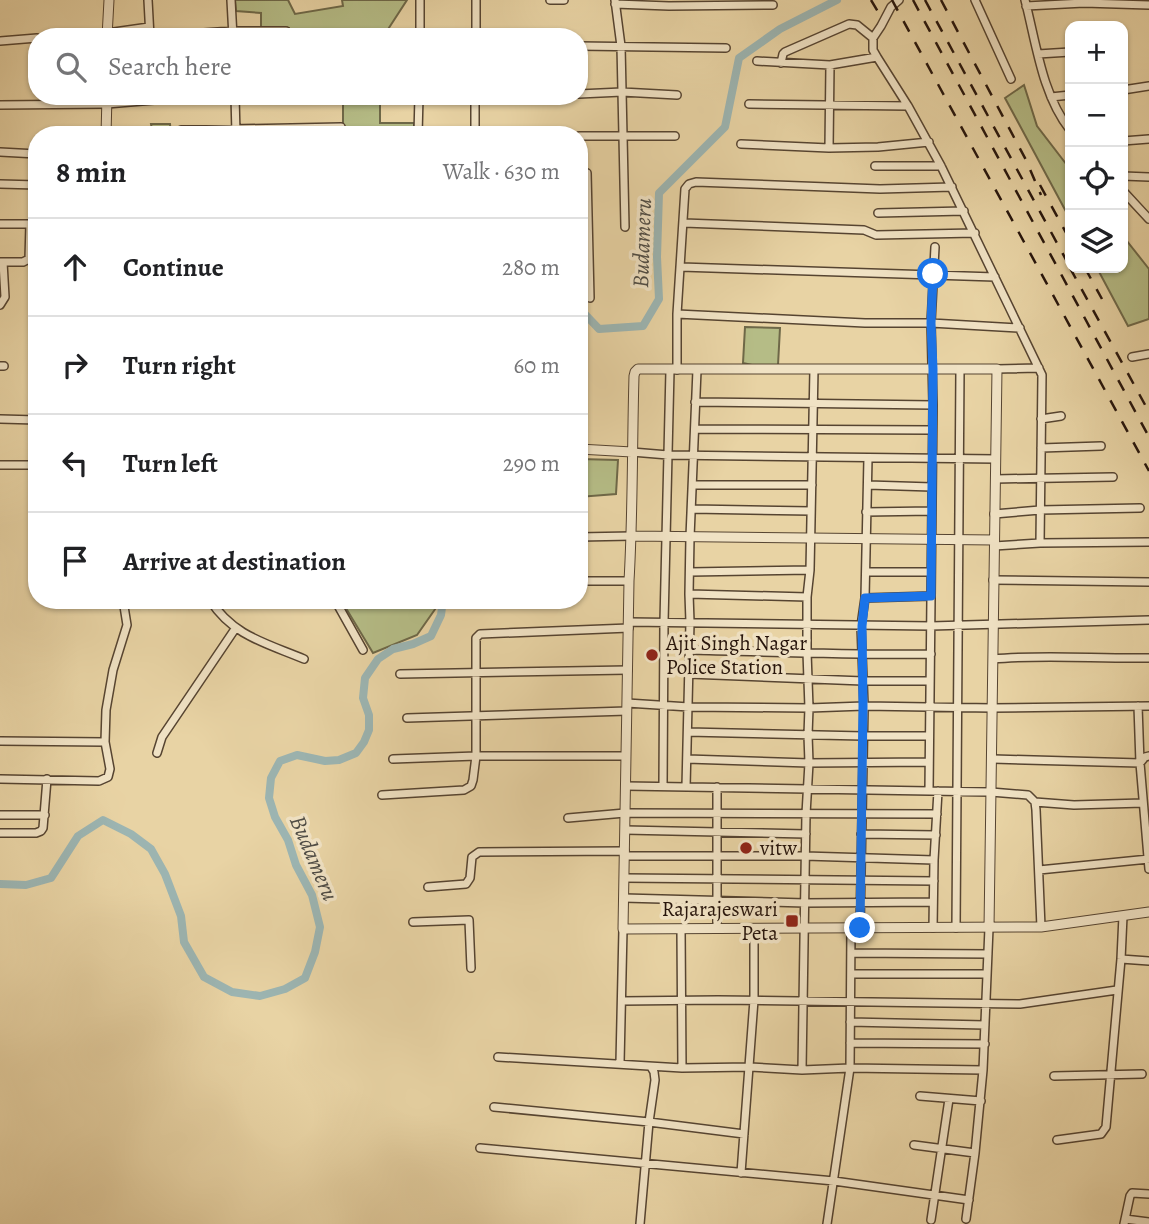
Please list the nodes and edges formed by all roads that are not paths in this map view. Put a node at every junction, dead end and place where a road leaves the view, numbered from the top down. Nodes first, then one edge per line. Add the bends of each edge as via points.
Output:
1 (108, 0) edge
2 (148, 0) edge
3 (231, 0) edge
4 (420, 0) edge
5 (476, 0) edge
6 (550, 0) edge
7 (558, 0) edge
8 (564, 0) edge
9 (899, 0) edge
10 (975, 0) edge
11 (615, 2) edge
12 (712, 3) edge
13 (1025, 3) edge
14 (773, 5) dead end
15 (1149, 5) edge
16 (149, 27) joint
17 (107, 28) edge
18 (144, 28) edge
19 (232, 28) edge
20 (420, 28) edge
21 (476, 28) edge
22 (873, 38) junction
23 (28, 39) edge
24 (0, 41) edge
25 (588, 46) edge
26 (621, 46) junction
27 (726, 48) dead end
28 (1065, 52) edge
29 (1038, 54) junction
30 (877, 57) junction
31 (757, 61) dead end
32 (781, 62) junction
33 (830, 65) junction
34 (1011, 79) dead end
35 (1149, 86) edge
36 (1128, 89) edge
37 (622, 92) junction
38 (588, 94) edge
39 (677, 95) dead end
40 (1065, 96) edge
41 (1051, 97) junction
42 (28, 104) edge
43 (749, 104) dead end
44 (0, 105) edge
45 (107, 105) edge
46 (235, 105) edge
47 (419, 105) edge
48 (475, 105) edge
49 (830, 106) junction
50 (908, 106) junction
51 (1065, 123) edge
52 (106, 126) edge
53 (236, 126) edge
54 (418, 126) edge
55 (475, 126) edge
56 (588, 136) edge
57 (623, 136) junction
58 (675, 136) dead end
59 (1149, 139) edge
60 (1128, 141) edge
61 (929, 142) junction
62 (741, 144) dead end
63 (829, 148) junction
64 (0, 152) edge
65 (28, 154) edge
66 (874, 166) dead end
67 (941, 166) junction
68 (1128, 177) edge
69 (1149, 177) edge
70 (0, 184) edge
71 (28, 185) edge
72 (952, 187) junction
73 (1128, 196) edge
74 (964, 211) junction
75 (878, 213) dead end
76 (1149, 219) edge
77 (684, 223) junction
78 (0, 224) edge
79 (28, 224) edge
80 (625, 227) dead end
81 (975, 233) junction
82 (935, 247) dead end
83 (28, 260) edge
84 (2, 262) edge
85 (681, 267) junction
86 (588, 270) edge
87 (933, 274) junction
88 (995, 277) junction
89 (590, 298) dead end
90 (0, 305) edge
91 (677, 314) junction
92 (931, 323) junction
93 (1020, 328) junction
94 (1149, 354) edge
95 (1132, 357) dead end
96 (1039, 368) junction
97 (696, 369) junction
98 (814, 369) junction
99 (933, 369) junction
100 (960, 369) junction
101 (996, 369) junction
102 (673, 370) junction
103 (695, 402) junction
104 (814, 404) junction
105 (933, 405) junction
106 (1061, 416) dead end
107 (0, 419) edge
108 (1041, 419) junction
109 (28, 420) edge
110 (696, 429) junction
111 (814, 429) junction
112 (932, 430) junction
113 (1101, 446) dead end
114 (1041, 448) junction
115 (588, 450) edge
116 (632, 452) junction
117 (668, 456) junction
118 (694, 456) junction
119 (813, 457) junction
120 (868, 458) junction
121 (933, 458) junction
122 (960, 459) junction
123 (996, 459) junction
124 (0, 464) edge
125 (28, 465) edge
126 (1113, 477) dead end
127 (1040, 478) junction
128 (995, 479) junction
129 (693, 485) junction
130 (812, 485) junction
131 (868, 485) junction
132 (932, 487) junction
133 (1140, 508) dead end
134 (692, 509) junction
135 (1040, 510) junction
136 (811, 511) junction
137 (932, 511) junction
138 (866, 512) junction
139 (994, 514) junction
140 (632, 536) junction
141 (666, 536) junction
142 (588, 537) edge
143 (690, 537) junction
144 (811, 538) junction
145 (866, 538) junction
146 (932, 538) junction
147 (959, 539) junction
148 (1149, 542) edge
149 (994, 543) junction
150 (1040, 543) junction
151 (810, 570) junction
152 (690, 572) junction
153 (866, 572) junction
154 (931, 572) junction
155 (993, 580) junction
156 (588, 581) edge
157 (629, 581) junction
158 (1149, 582) edge
159 (689, 594) junction
160 (931, 596) junction
161 (807, 597) junction
162 (865, 598) junction
163 (124, 609) edge
164 (216, 609) edge
165 (340, 609) edge
166 (1149, 620) edge
167 (664, 622) junction
168 (690, 622) junction
169 (629, 625) junction
170 (807, 625) junction
171 (992, 625) junction
172 (862, 626) junction
173 (931, 626) junction
174 (958, 626) junction
175 (235, 629) junction
176 (363, 650) dead end
177 (690, 650) junction
178 (807, 652) junction
179 (931, 654) junction
180 (863, 655) junction
181 (1149, 658) edge
182 (304, 659) dead end
183 (993, 659) junction
184 (628, 670) junction
185 (476, 673) junction
186 (400, 674) dead end
187 (690, 674) junction
188 (808, 678) junction
189 (863, 681) junction
190 (929, 681) junction
191 (663, 705) junction
192 (689, 706) junction
193 (863, 706) junction
194 (1138, 706) junction
195 (1149, 706) edge
196 (627, 707) junction
197 (809, 708) junction
198 (930, 708) junction
199 (958, 708) junction
200 (992, 708) junction
201 (476, 715) junction
202 (407, 718) dead end
203 (688, 732) junction
204 (808, 735) junction
205 (863, 736) junction
206 (929, 736) junction
207 (0, 741) edge
208 (105, 741) junction
209 (158, 753) dead end
210 (476, 755) junction
211 (626, 756) junction
212 (1149, 756) edge
213 (393, 759) dead end
214 (687, 759) junction
215 (993, 759) junction
216 (929, 762) junction
217 (809, 763) junction
218 (863, 763) junction
219 (1140, 763) junction
220 (0, 779) edge
221 (47, 779) junction
222 (626, 786) junction
223 (663, 786) junction
224 (686, 787) junction
225 (717, 787) junction
226 (807, 789) junction
227 (862, 790) junction
228 (929, 791) junction
229 (938, 791) junction
230 (957, 791) junction
231 (991, 792) junction
232 (382, 795) dead end
233 (1035, 802) junction
234 (1145, 806) edge
235 (717, 812) junction
236 (625, 813) junction
237 (862, 813) junction
238 (806, 814) junction
239 (937, 814) junction
240 (0, 815) edge
241 (45, 815) junction
242 (568, 818) dead end
243 (625, 830) junction
244 (717, 832) junction
245 (0, 833) edge
246 (806, 834) junction
247 (861, 834) junction
248 (936, 835) junction
249 (625, 853) junction
250 (717, 855) junction
251 (806, 856) junction
252 (861, 858) junction
253 (1149, 859) edge
254 (934, 860) junction
255 (1149, 869) edge
256 (1039, 870) junction
257 (624, 878) junction
258 (717, 878) junction
259 (805, 881) junction
260 (862, 881) junction
261 (934, 881) junction
262 (428, 887) dead end
263 (624, 898) junction
264 (716, 900) junction
265 (860, 902) junction
266 (933, 902) junction
267 (805, 903) junction
268 (1149, 912) edge
269 (1123, 916) junction
270 (413, 922) dead end
271 (1041, 927) junction
272 (804, 928) junction
273 (855, 928) junction
274 (933, 928) junction
275 (956, 928) junction
276 (989, 928) junction
277 (624, 929) junction
278 (681, 929) junction
279 (717, 929) junction
280 (754, 929) junction
281 (851, 953) junction
282 (988, 954) junction
283 (1121, 959) junction
284 (1149, 961) edge
285 (471, 968) dead end
286 (850, 974) junction
287 (987, 974) junction
288 (1117, 990) junction
289 (682, 1000) junction
290 (754, 1000) junction
291 (622, 1001) junction
292 (803, 1001) junction
293 (850, 1002) junction
294 (986, 1003) junction
295 (850, 1022) junction
296 (985, 1025) junction
297 (850, 1043) junction
298 (985, 1044) junction
299 (498, 1057) dead end
300 (620, 1063) junction
301 (651, 1067) junction
302 (750, 1067) junction
303 (682, 1068) junction
304 (850, 1068) junction
305 (802, 1070) junction
306 (984, 1070) junction
307 (1110, 1074) junction
308 (1142, 1074) dead end
309 (1054, 1076) dead end
310 (920, 1096) dead end
311 (949, 1099) junction
312 (981, 1101) junction
313 (494, 1107) dead end
314 (649, 1122) junction
315 (744, 1134) junction
316 (1057, 1140) dead end
317 (914, 1145) dead end
318 (480, 1148) dead end
319 (941, 1148) junction
320 (975, 1153) junction
321 (645, 1164) junction
322 (741, 1173) junction
323 (834, 1181) junction
324 (1149, 1194) edge
325 (934, 1195) junction
326 (969, 1200) junction
327 (966, 1219) dead end
328 (931, 1220) dead end
329 (1124, 1222) edge
330 (1149, 1222) edge
331 (640, 1224) edge
332 (827, 1224) edge

1 - 17 street
2 - 16 street
3 - 19 street
4 - 20 street
5 - 21 street
6 - 7 street
7 - 8 street
9 - 22 street
10 - 34 street
11 - 12 street
11 - 26 street
12 - 14 street
13 - 15 street
13 - 29 street
16 - 18 street
22 - 30 street
22 - 32 street via 858,24 849,24 785,52
23 - 24 street
25 - 26 street
26 - 27 street
26 - 37 street
28 - 29 street
29 - 41 street
30 - 33 street
30 - 50 street
31 - 32 street
32 - 33 street
33 - 49 street
35 - 36 street
37 - 38 street
37 - 39 street
37 - 57 street
40 - 41 street
41 - 51 street
42 - 44 street
43 - 49 street
45 - 52 street
46 - 53 street
47 - 54 street
48 - 55 street
49 - 50 street
49 - 63 street
50 - 61 street
56 - 57 street
57 - 58 street
57 - 80 street
59 - 60 street
61 - 63 street
61 - 67 street
62 - 63 street
64 - 65 street
66 - 67 street
67 - 72 street
68 - 69 street
70 - 71 street
72 - 74 street
72 - 77 street via 692,183 685,189
73 - 76 street
74 - 75 street
74 - 81 street
77 - 81 street via 864,230 876,235
77 - 85 street
78 - 79 street
81 - 88 street
82 - 87 street
83 - 84 street
84 - 90 street via 5,298
85 - 87 street
85 - 91 street
86 - 89 street
87 - 88 street
87 - 92 street
88 - 93 street
91 - 92 street
91 - 102 street
92 - 93 street
92 - 99 street
93 - 96 street
94 - 95 street
96 - 101 street
96 - 108 street
97 - 98 street
97 - 102 street
97 - 103 street
98 - 99 street
98 - 104 street
99 - 100 street
99 - 105 street
100 - 101 street
100 - 122 street
101 - 123 street
102 - 116 street via 642,368 635,372
102 - 117 street
103 - 104 street
103 - 110 street
104 - 105 street
104 - 111 street
105 - 112 street
106 - 108 street
107 - 109 street
108 - 114 street
110 - 111 street
110 - 118 street
111 - 112 street
111 - 119 street
112 - 121 street
113 - 114 street
114 - 127 street
115 - 116 street
116 - 117 street
116 - 140 street
117 - 118 street
117 - 141 street
118 - 119 street
118 - 129 street
119 - 120 street
119 - 130 street
120 - 121 street
120 - 131 street
121 - 122 street
121 - 132 street
122 - 123 street
122 - 147 street
123 - 128 street
124 - 125 street
126 - 127 street
127 - 128 street
127 - 135 street
128 - 139 street
129 - 130 street
129 - 134 street
130 - 136 street
131 - 132 street
131 - 138 street
132 - 137 street
133 - 135 street
134 - 136 street
134 - 143 street
135 - 139 street
135 - 150 street
136 - 144 street
137 - 138 street
137 - 146 street
138 - 145 street
139 - 149 street
140 - 141 street
140 - 142 street
140 - 157 street
141 - 143 street
141 - 167 street
143 - 144 street
143 - 152 street
144 - 145 street
144 - 151 street
145 - 146 street
145 - 153 street
146 - 147 street
146 - 154 street
147 - 149 street
147 - 174 street
148 - 150 street
149 - 150 street
149 - 155 street
151 - 152 street
151 - 161 street
152 - 159 street
153 - 154 street
153 - 162 street
154 - 160 street
155 - 158 street
155 - 171 street
156 - 157 street
157 - 169 street
159 - 161 street
159 - 168 street
160 - 162 street
160 - 173 street
161 - 170 street
162 - 172 street
163 - 208 street via 127,625 111,678
164 - 175 street
165 - 176 street
166 - 171 street
167 - 168 street
167 - 169 street
167 - 191 street
168 - 170 street
168 - 177 street
169 - 184 street
169 - 185 street via 480,634 476,638
170 - 172 street
170 - 178 street
171 - 174 street
171 - 183 street
172 - 173 street
172 - 180 street
173 - 174 street
173 - 179 street
174 - 199 street
175 - 182 street
175 - 209 street via 162,737
177 - 178 street
177 - 187 street
178 - 180 street
178 - 188 street
179 - 180 street
179 - 190 street
180 - 189 street
181 - 183 street
183 - 200 street
184 - 185 street
184 - 196 street
185 - 186 street
185 - 201 street
187 - 188 street
187 - 192 street
188 - 189 street
188 - 197 street
189 - 190 street
189 - 193 street
190 - 198 street
191 - 192 street
191 - 196 street
191 - 223 street
192 - 197 street
192 - 203 street
193 - 197 street
193 - 198 street
193 - 205 street
194 - 195 street
194 - 200 street
194 - 219 street
196 - 201 street
196 - 211 street
197 - 204 street
198 - 199 street
198 - 206 street
199 - 200 street
199 - 230 street
200 - 215 street
201 - 202 street
201 - 210 street
203 - 204 street
203 - 214 street
204 - 205 street
204 - 217 street
205 - 206 street
205 - 218 street
206 - 216 street
207 - 208 street
208 - 221 street via 108,778
210 - 211 street
210 - 213 street
210 - 232 street via 467,789
211 - 222 street
212 - 219 street
214 - 217 street
214 - 224 street
215 - 219 street
215 - 231 street
216 - 218 street
216 - 228 street
217 - 218 street
217 - 226 street
218 - 227 street
219 - 234 street
220 - 221 street
221 - 241 street
222 - 223 street
222 - 236 street
223 - 224 street
224 - 225 street
225 - 226 street
225 - 235 street
226 - 227 street
226 - 238 street
227 - 228 street
227 - 237 street
228 - 229 street
229 - 230 street
229 - 239 street
230 - 231 street
230 - 275 street
231 - 233 street via 1028,795
231 - 276 street
233 - 234 street
233 - 256 street
234 - 253 street
235 - 236 street
235 - 238 street
235 - 244 street
236 - 242 street
236 - 243 street
237 - 238 street
237 - 239 street
237 - 247 street
238 - 246 street
239 - 248 street
240 - 241 street
241 - 245 street via 39,832
243 - 244 street
243 - 249 street
244 - 246 street
244 - 250 street
246 - 251 street
247 - 248 street
247 - 252 street
248 - 254 street
249 - 250 street
249 - 257 street
249 - 262 street via 480,852 472,856 466,884
250 - 251 street
250 - 258 street
251 - 252 street
251 - 259 street
252 - 254 street
252 - 260 street
253 - 255 street
253 - 256 street
254 - 261 street
256 - 271 street
257 - 258 street
257 - 263 street
258 - 259 street
258 - 264 street
259 - 260 street
259 - 267 street
260 - 261 street
260 - 265 street
261 - 266 street
263 - 264 street
263 - 277 street
264 - 267 street
264 - 279 street
265 - 266 street
265 - 267 street
265 - 273 street
266 - 274 street
267 - 272 street
268 - 269 street
269 - 271 street
269 - 283 street
270 - 285 street via 469,920
271 - 276 street
272 - 273 street
272 - 280 street
272 - 292 street
273 - 274 street
273 - 281 street
274 - 275 street
275 - 276 street
276 - 282 street
277 - 278 street
277 - 291 street
278 - 279 street
278 - 289 street
279 - 280 street
280 - 290 street
281 - 282 street
281 - 286 street
282 - 287 street
283 - 284 street
283 - 288 street
286 - 287 street
286 - 293 street
287 - 294 street
288 - 294 street via 1020,1004
288 - 307 street
289 - 290 street
289 - 291 street
289 - 303 street
290 - 292 street
290 - 302 street
291 - 300 street
292 - 293 street
292 - 305 street
293 - 294 street
293 - 295 street
294 - 296 street
295 - 296 street
295 - 297 street
296 - 298 street
297 - 298 street
297 - 304 street
298 - 306 street
299 - 300 street
300 - 301 street
301 - 303 street
301 - 314 street via 655,1080
302 - 303 street
302 - 305 street
302 - 315 street
304 - 305 street
304 - 306 street
304 - 323 street
306 - 312 street
307 - 308 street
307 - 309 street
307 - 316 street via 1105,1131
310 - 311 street
311 - 312 street
311 - 319 street
312 - 320 street
313 - 314 street
314 - 315 street
314 - 321 street
315 - 322 street
317 - 319 street
318 - 321 street
319 - 320 street
319 - 325 street
320 - 326 street
321 - 322 street
321 - 331 street
322 - 323 street
323 - 325 street
323 - 332 street
324 - 329 street via 1132,1193
325 - 326 street
325 - 328 street
326 - 327 street
329 - 330 street

